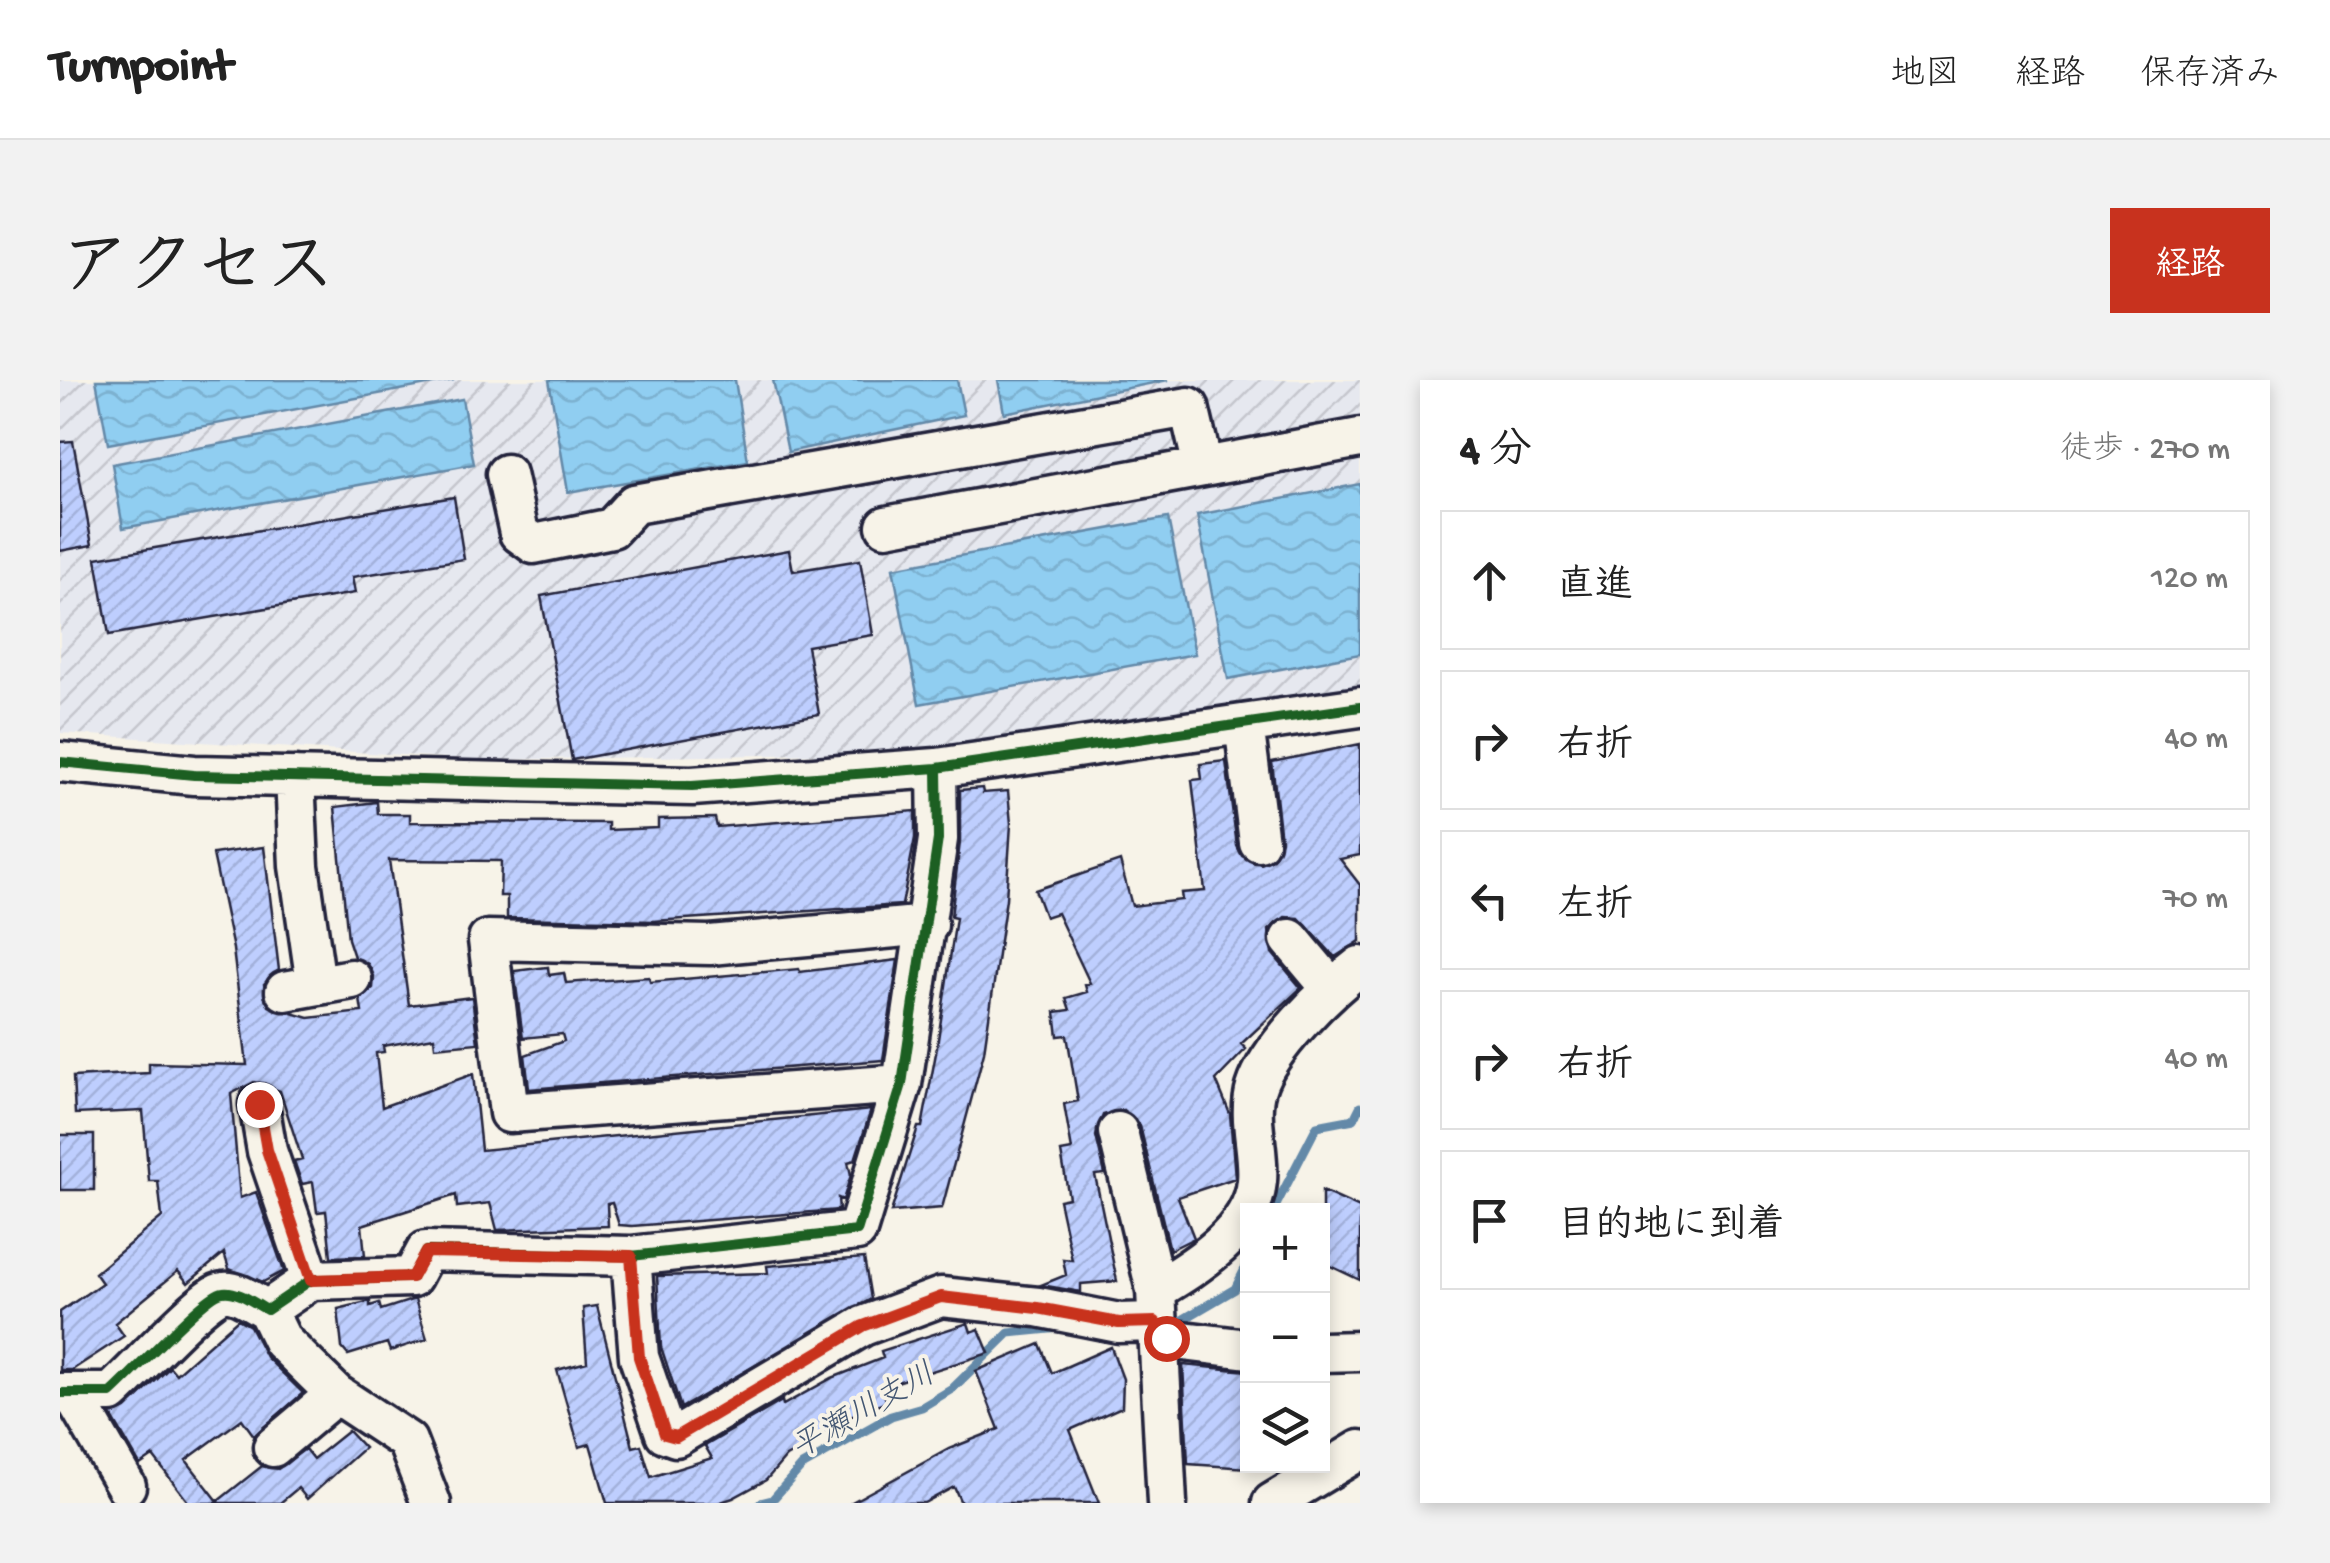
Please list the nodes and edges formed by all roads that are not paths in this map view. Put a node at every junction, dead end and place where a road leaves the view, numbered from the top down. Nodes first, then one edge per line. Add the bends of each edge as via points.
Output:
1 (1360, 438) edge
2 (1203, 467) junction
3 (506, 474) dead end
4 (886, 526) dead end
5 (1360, 707) edge
6 (1244, 724) junction
7 (60, 762) edge
8 (937, 768) junction
9 (296, 777) junction
10 (1259, 842) dead end
11 (928, 925) junction
12 (1290, 939) dead end
13 (1346, 977) edge
14 (318, 985) dead end
15 (902, 1084) junction
16 (259, 1104) dead end
17 (1118, 1132) dead end
18 (631, 1256) junction
19 (311, 1280) junction
20 (267, 1310) junction
21 (1156, 1318) junction
22 (1240, 1346) edge
23 (1360, 1351) edge
24 (1330, 1352) edge
25 (67, 1394) edge
26 (336, 1394) junction
27 (273, 1447) dead end
28 (1360, 1450) edge
29 (126, 1486) dead end
30 (431, 1503) edge
31 (1167, 1503) edge
32 (1272, 1503) edge

1 - 2 street
2 - 3 street via 1188,407 634,504 612,528 534,544 520,533
2 - 4 street
5 - 6 street
6 - 8 street
6 - 10 street
7 - 9 street
8 - 9 street via 692,786
8 - 11 street via 938,839
9 - 14 street via 299,866
11 - 15 street
11 - 15 street via 710,945 488,940 509,1113
12 - 13 street
13 - 21 street via 1290,1032 1256,1088 1257,1181 1245,1216
15 - 18 street via 857,1231
16 - 19 street via 267,1150
17 - 21 street
18 - 19 street via 426,1252 412,1277
18 - 21 street via 639,1357 665,1434 676,1437 863,1326 941,1297 1119,1323
19 - 20 street
20 - 25 street via 222,1292 204,1298 112,1393
20 - 26 street via 282,1341
21 - 22 street
21 - 31 street
23 - 24 street
25 - 29 street
26 - 27 street
26 - 30 street via 406,1441
28 - 32 street

